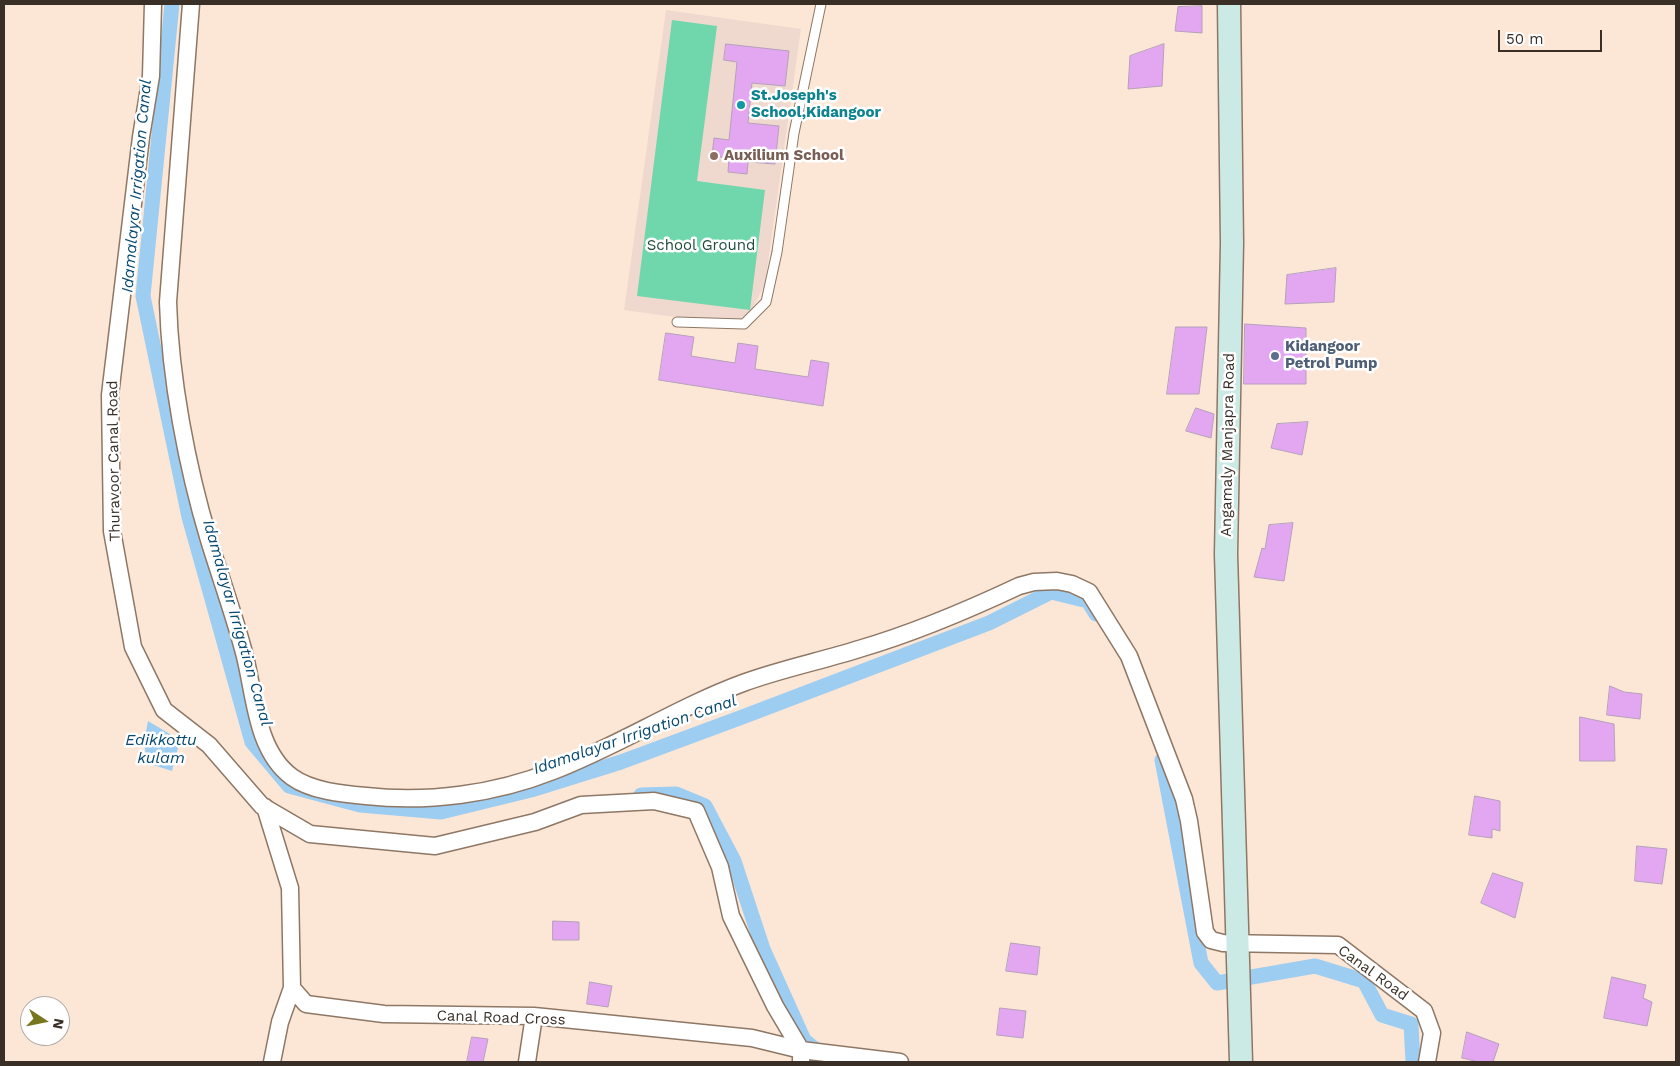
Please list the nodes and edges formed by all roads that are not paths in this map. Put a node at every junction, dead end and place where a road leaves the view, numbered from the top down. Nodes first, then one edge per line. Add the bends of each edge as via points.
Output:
1 (153, 4) edge
2 (191, 4) edge
3 (821, 4) edge
4 (1229, 4) edge
5 (677, 322) dead end
6 (265, 808) junction
7 (1237, 948) junction
8 (292, 988) junction
9 (534, 1016) junction
10 (801, 1056) edge
11 (1241, 1056) edge
12 (272, 1062) edge
13 (527, 1062) edge
14 (900, 1062) edge
15 (1427, 1062) edge

1 - 6 street, Thuravoor Canal Road via 151,76 110,395 112,530 133,647 164,710 209,745
2 - 7 street, Canal Road via 168,293 171,346 194,481 208,538 246,658 266,743 275,760 292,777 306,784 381,798 488,791 552,772 745,682 887,640 1019,586 1057,581 1089,592 1129,656 1184,799 1205,932 1210,940
3 - 5 lane via 794,132 777,252 766,302 744,324
4 - 7 main road, Angamaly Manjapra Road via 1232,243 1226,554
6 - 8 street via 290,888
6 - 10 street, Thuravoor Canal Road via 310,834 435,846 535,822 581,804 654,801 696,811 720,867 731,916
7 - 11 main road, Angamaly Manjapra Road
7 - 15 street, Canal Road via 1338,945 1424,1011 1432,1033
8 - 9 street, Canal Road Cross via 306,1004 384,1014
8 - 12 street via 280,1022
9 - 10 street, Canal Road Cross via 752,1038
9 - 13 street
10 - 14 street, Canal Road Cross

